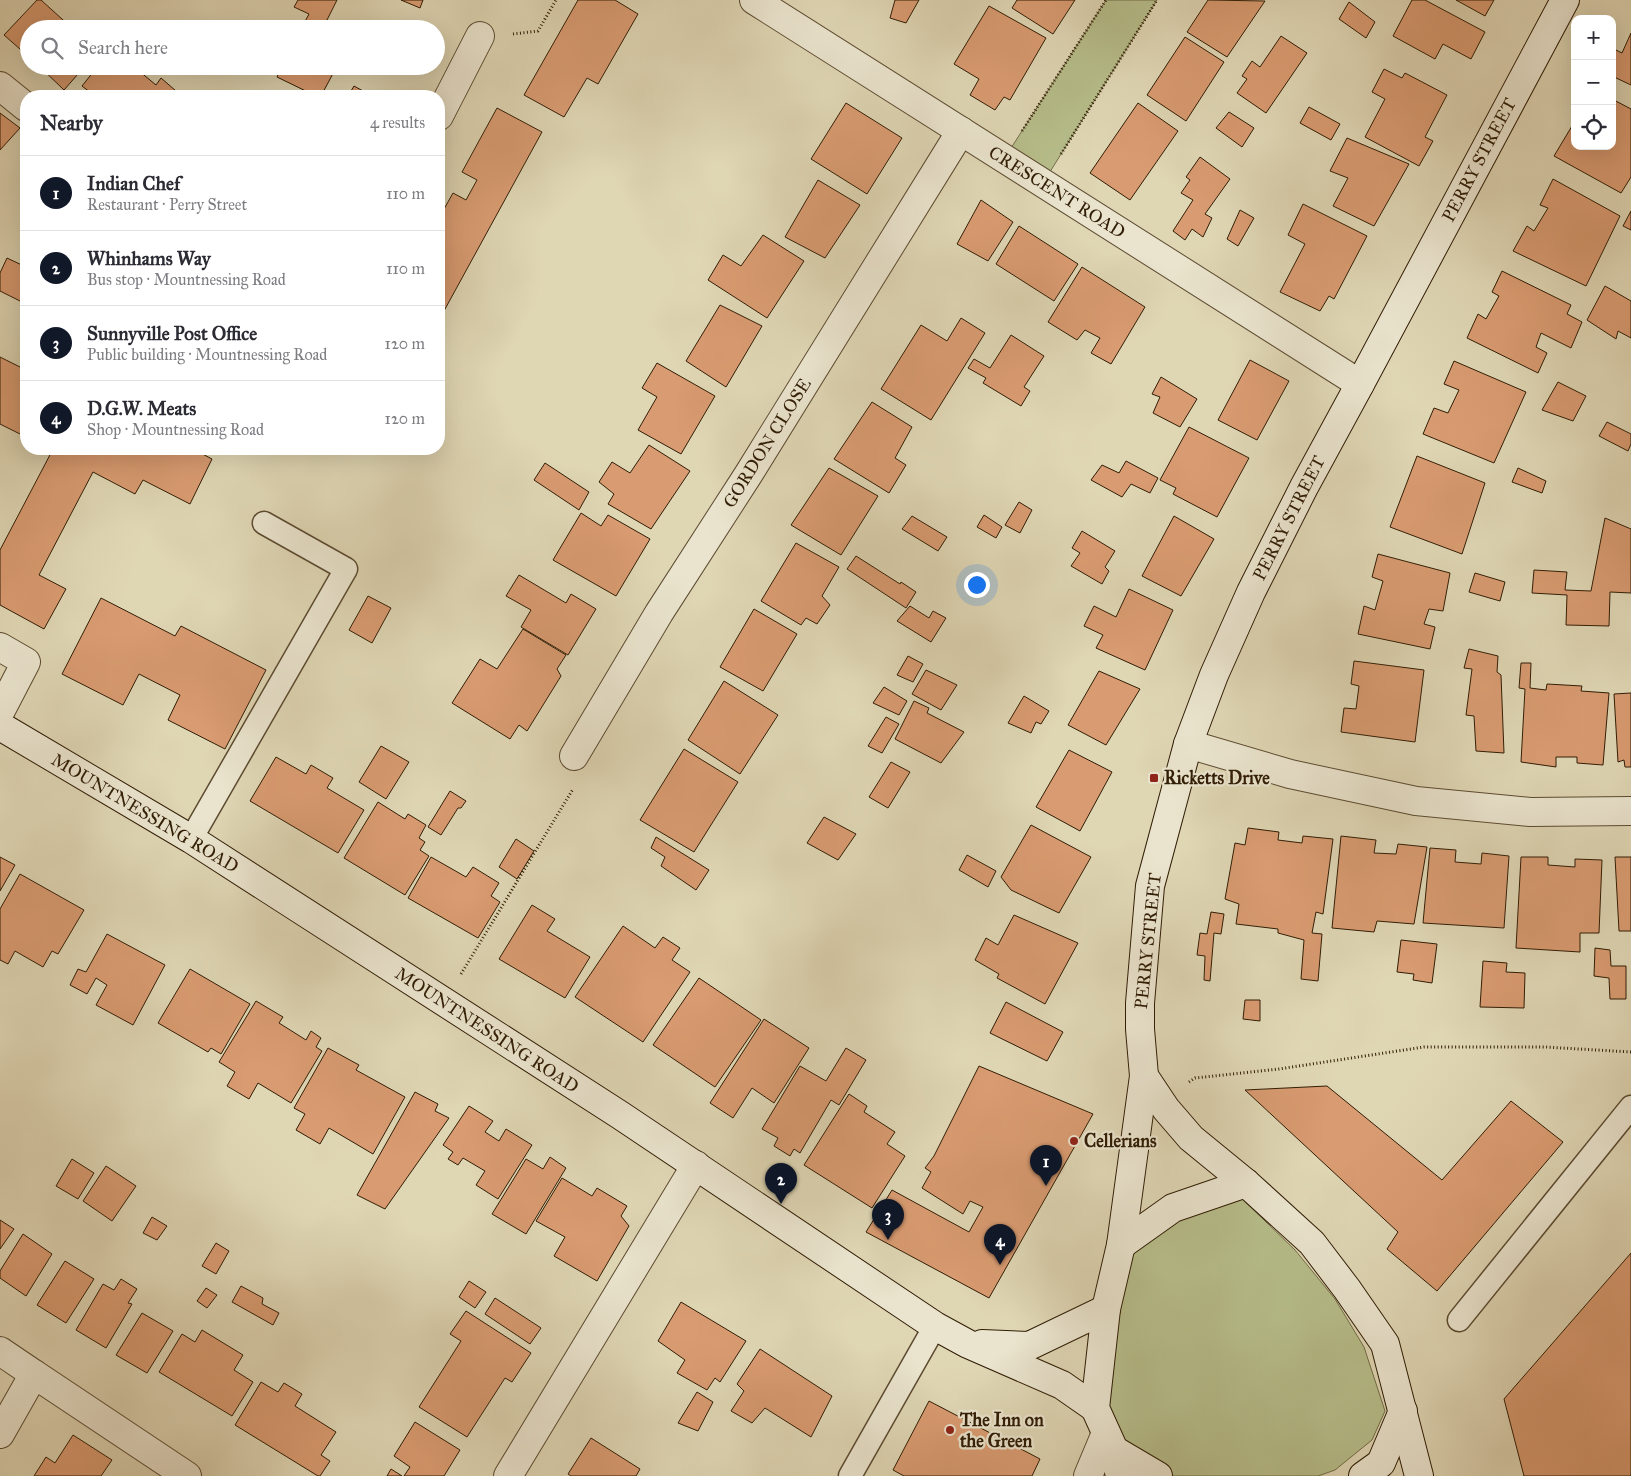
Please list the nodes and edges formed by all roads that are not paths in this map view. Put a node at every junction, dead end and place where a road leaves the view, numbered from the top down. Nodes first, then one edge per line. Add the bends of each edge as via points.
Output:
1 (754, 0) edge
2 (1565, 0) edge
3 (480, 36) road end
4 (0, 86) edge
5 (20, 102) edge
6 (445, 104) edge
7 (961, 131) junction
8 (1360, 384) junction
9 (264, 523) dead end
10 (0, 648) edge
11 (0, 712) edge
12 (0, 726) edge
13 (1188, 744) junction
14 (574, 756) road end
15 (1631, 811) edge
16 (191, 840) junction
17 (1144, 1076) junction
18 (1631, 1107) edge
19 (696, 1165) junction
20 (1246, 1183) junction
21 (1121, 1245) junction
22 (1106, 1310) junction
23 (1459, 1320) dead end
24 (935, 1326) junction
25 (968, 1344) junction
26 (0, 1351) edge
27 (34, 1374) junction
28 (1095, 1408) junction
29 (1403, 1411) junction
30 (0, 1434) edge
31 (1110, 1442) junction
32 (188, 1476) edge
33 (508, 1476) edge
34 (850, 1476) edge
35 (1088, 1476) edge
36 (1120, 1476) edge
37 (1158, 1476) edge
38 (1363, 1476) edge
39 (1419, 1476) edge

1 - 7 street, CRESCENT ROAD
2 - 8 street, PERRY STREET
3 - 6 street
4 - 5 street
7 - 8 street, CRESCENT ROAD
7 - 14 street, GORDON CLOSE via 659,613
8 - 13 street, PERRY STREET via 1251,592
9 - 16 lane via 346,569
10 - 11 street via 26,662
12 - 16 street, MOUNTNESSING ROAD
13 - 15 street via 1290,774 1416,801 1530,812
13 - 17 street, PERRY STREET via 1150,886 1140,1003
16 - 19 street, MOUNTNESSING ROAD
17 - 20 street, PERRY STREET via 1166,1109 1192,1138
17 - 21 street, PERRY STREET
18 - 23 lane
19 - 24 street, MOUNTNESSING ROAD
19 - 33 street
20 - 21 street via 1173,1208
20 - 29 street via 1312,1243 1385,1344
21 - 22 street
22 - 25 street, MOUNTNESSING ROAD via 1030,1346
22 - 28 street
24 - 25 street, MOUNTNESSING ROAD
24 - 34 lane
25 - 28 street, MOUNTNESSING ROAD via 1062,1386
26 - 27 street
27 - 30 street
27 - 32 street
28 - 31 street
29 - 38 street via 1381,1463
29 - 39 street
31 - 35 street
31 - 36 street
31 - 37 street

